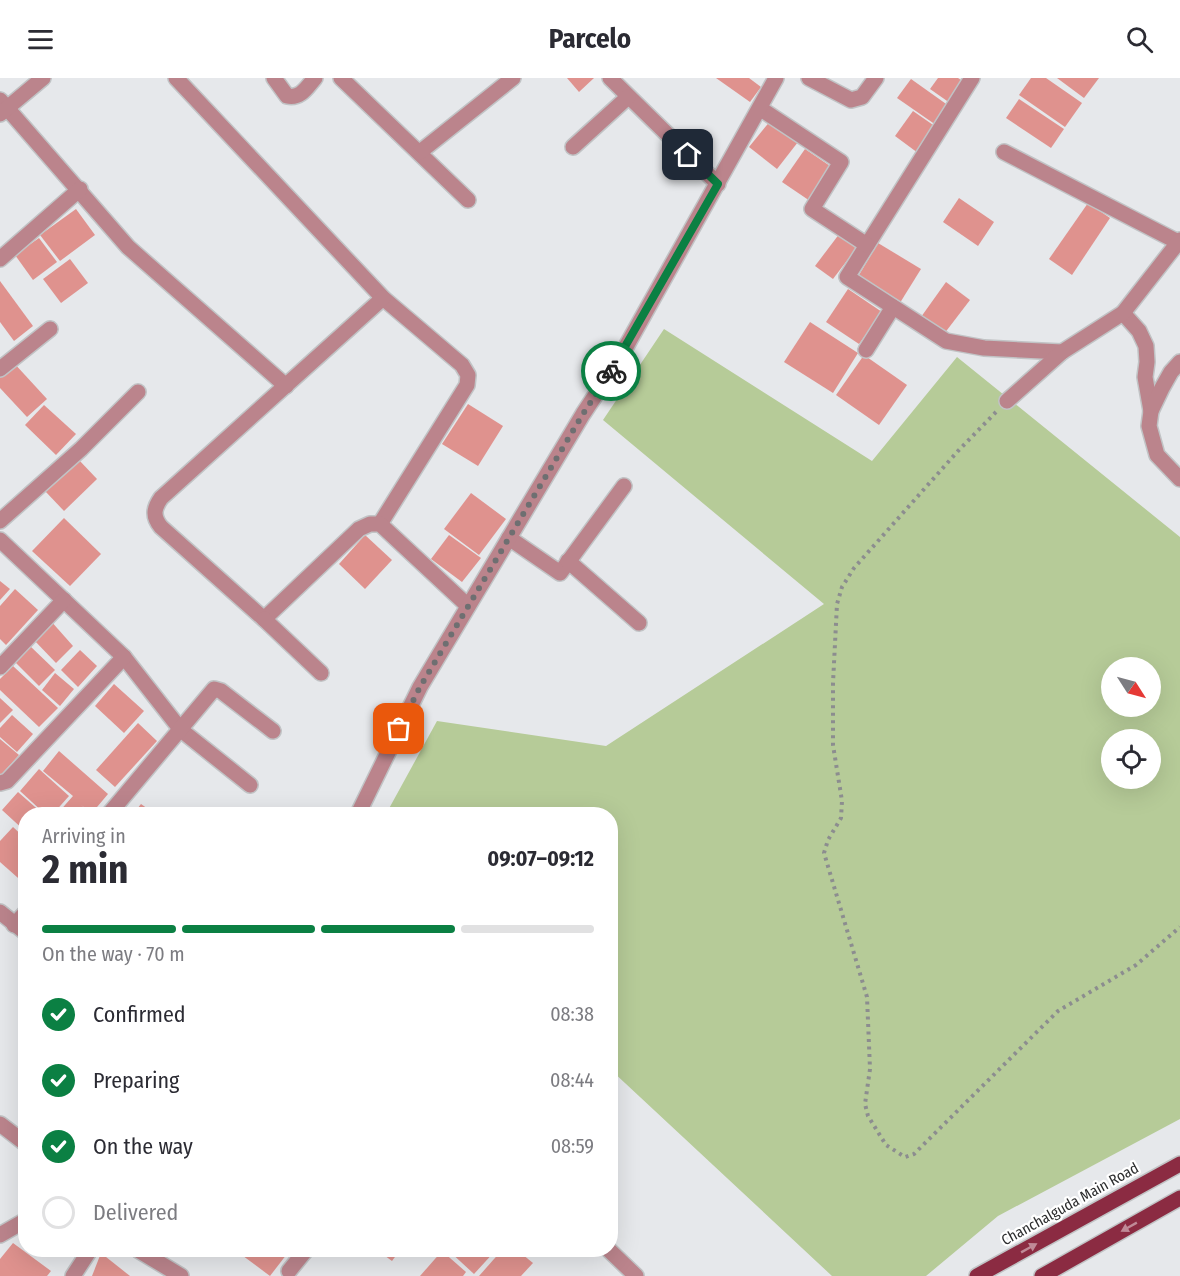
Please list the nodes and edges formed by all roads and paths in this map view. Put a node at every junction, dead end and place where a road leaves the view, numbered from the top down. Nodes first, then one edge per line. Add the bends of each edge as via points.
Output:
1 (43, 78) edge
2 (176, 78) edge
3 (274, 78) edge
4 (315, 78) edge
5 (341, 78) edge
6 (513, 78) edge
7 (610, 78) edge
8 (776, 78) edge
9 (809, 78) edge
10 (876, 78) edge
11 (972, 78) edge
12 (628, 97) junction
13 (2, 108) edge
14 (761, 109) junction
15 (573, 147) dead end
16 (420, 152) junction
17 (1004, 152) dead end
18 (718, 184) junction
19 (80, 189) junction
20 (468, 200) dead end
21 (1179, 241) edge
22 (867, 245) junction
23 (0, 259) edge
24 (383, 298) junction
25 (893, 307) junction
26 (1123, 313) junction
27 (50, 329) dead end
28 (866, 350) dead end
29 (1062, 352) junction
30 (1180, 362) edge
31 (0, 369) edge
32 (286, 386) junction
33 (138, 392) dead end
34 (1006, 401) joint
35 (1151, 411) junction
36 (1180, 479) edge
37 (624, 486) dead end
38 (0, 521) edge
39 (380, 524) junction
40 (509, 538) junction
41 (0, 540) edge
42 (568, 561) junction
43 (64, 600) junction
44 (468, 606) junction
45 (264, 619) junction
46 (639, 623) dead end
47 (124, 657) junction
48 (0, 667) edge
49 (321, 673) dead end
50 (180, 730) junction
51 (273, 731) dead end
52 (0, 783) edge
53 (249, 785) dead end
54 (115, 807) edge
55 (361, 807) edge
56 (0, 912) edge
57 (18, 927) edge
58 (1180, 927) edge
59 (0, 1124) edge
60 (18, 1138) edge
61 (1180, 1164) edge
62 (1180, 1198) edge
63 (18, 1225) edge
64 (0, 1235) edge
65 (85, 1257) edge
66 (150, 1257) edge
67 (300, 1257) edge
68 (616, 1257) edge
69 (287, 1274) edge
70 (73, 1276) edge
71 (181, 1276) edge
72 (636, 1276) edge
73 (977, 1276) edge
74 (1042, 1276) edge

1 - 13 street
2 - 24 street
3 - 4 street via 287,96 294,97
5 - 16 street
6 - 16 street
7 - 12 street
8 - 14 street
9 - 10 street via 851,100 862,97
11 - 22 street
12 - 15 street
12 - 18 street
13 - 19 street
14 - 18 street
14 - 22 street via 841,162 812,209
16 - 20 street
17 - 21 street
18 - 40 street via 618,361
19 - 23 street
19 - 32 street via 129,247
21 - 26 street
22 - 25 street via 847,278
24 - 32 street
24 - 39 street via 462,365 468,375 467,385
25 - 28 street
25 - 29 street via 946,340 984,348
26 - 29 street
26 - 35 street via 1146,346 1145,377
27 - 31 street
29 - 34 street
30 - 35 street
32 - 45 street via 161,498 154,513 161,527
33 - 38 street
34 - 58 path via 854,568 837,604 833,745 842,810 824,853 867,997 870,1069 865,1104 886,1145 905,1157 914,1154 1058,1011 1136,965
35 - 36 street via 1149,426 1157,455
37 - 42 street
39 - 44 street
39 - 45 street via 359,529
40 - 42 street via 560,573
40 - 44 street
41 - 43 street
42 - 46 street
43 - 47 street
43 - 48 street
44 - 55 street via 420,687
45 - 49 street
47 - 50 street
47 - 52 street via 7,781
50 - 51 street via 216,688
50 - 53 street
50 - 54 street
56 - 57 street
59 - 60 street
73 -> 61 main road, Chanchalguda Main Road
62 -> 74 main road
63 - 64 street
65 - 70 street
66 - 71 street
67 - 69 street
68 - 72 street

